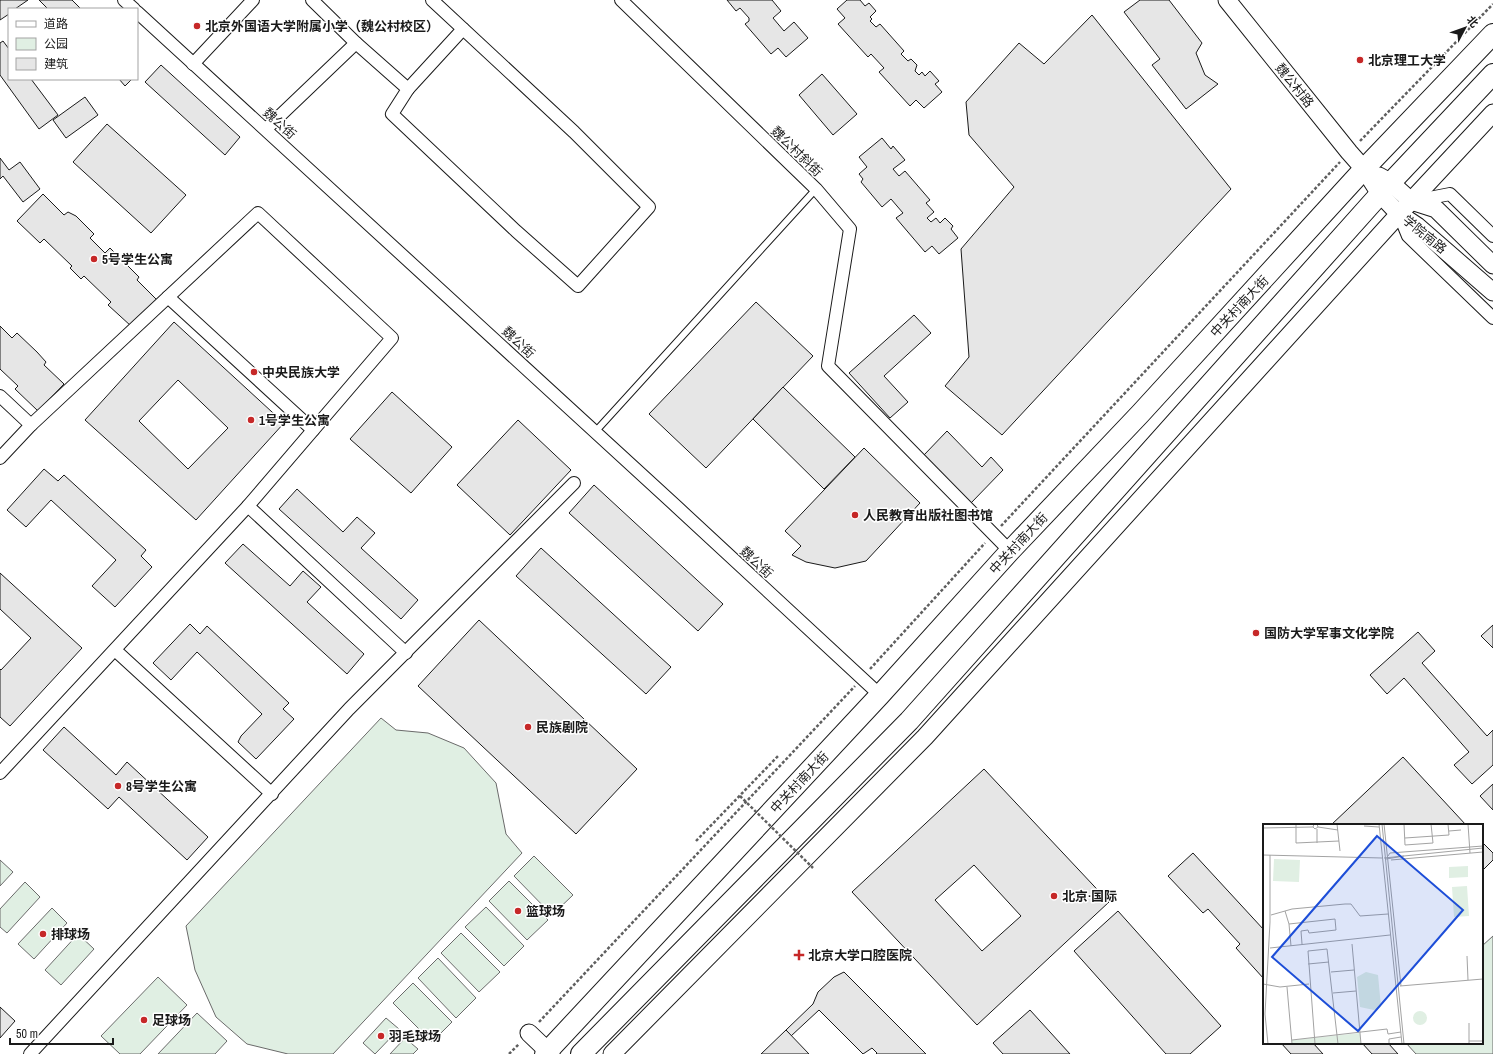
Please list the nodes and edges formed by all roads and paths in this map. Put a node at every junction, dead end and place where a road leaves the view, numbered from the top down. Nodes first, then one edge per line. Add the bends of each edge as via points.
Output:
1 (124, 0) edge
2 (253, 0) edge
3 (312, 0) edge
4 (432, 0) edge
5 (621, 0) edge
6 (1227, 0) edge
7 (326, 4) edge
8 (133, 8) edge
9 (138, 13) edge
10 (464, 28) junction
11 (1493, 34) edge
12 (356, 43) junction
13 (193, 64) junction
14 (1493, 74) edge
15 (408, 89) junction
16 (1493, 113) edge
17 (266, 129) junction
18 (1364, 169) junction
19 (1385, 188) junction
20 (816, 189) junction
21 (1411, 201) junction
22 (1399, 214) junction
23 (1493, 236) edge
24 (1493, 265) edge
25 (1493, 292) edge
26 (168, 297) junction
27 (1493, 318) edge
28 (0, 396) edge
29 (31, 425) junction
30 (313, 430) junction
31 (595, 432) junction
32 (0, 458) edge
33 (574, 483) dead end
34 (248, 506) junction
35 (1010, 551) junction
36 (115, 650) junction
37 (406, 653) junction
38 (880, 695) junction
39 (779, 755) dead end
40 (0, 773) edge
41 (272, 794) junction
42 (740, 796) junction
43 (696, 841) dead end
44 (813, 868) dead end
45 (529, 1033) dead end
46 (548, 1053) edge
47 (30, 1054) edge
48 (581, 1054) edge
49 (612, 1054) edge

1 - 8 street
2 - 13 street
3 - 7 street
4 - 10 street
5 - 20 street, 魏公村斜街
6 - 18 street, 魏公村路
7 - 12 street
9 - 13 street, 魏公街
10 - 15 street
10 - 15 street via 649,207 578,286 392,114
11 - 18 main road, 中关村南大街
12 - 15 street
12 - 17 street
13 - 17 street, 魏公街
14 - 19 main road
16 - 21 street
17 - 31 street, 魏公街
18 - 19 street
18 - 35 main road, 中关村南大街
19 - 21 street, 学院南路
19 - 22 street, 学院南路
19 - 48 main road via 909,720
20 - 31 lane
20 - 35 street, 魏公村斜街 via 850,229 828,366
21 - 22 street
21 - 23 street via 1450,194
21 - 24 street, 学院南路 via 1436,208
22 - 25 street, 学院南路 via 1417,226
22 - 27 street via 1408,236
22 - 49 street via 925,736
26 - 29 street
26 - 30 street
26 - 30 street via 258,214 392,338
28 - 29 street
29 - 32 street
30 - 34 street
31 - 38 street, 魏公街
33 - 37 street
34 - 36 street
34 - 37 street
35 - 38 main road, 中关村南大街
36 - 40 street
36 - 41 street
37 - 41 street via 349,709
38 - 46 main road, 中关村南大街
39 - 42 path
41 - 47 street
42 - 43 path
42 - 44 path, bridge
45 - 46 street

